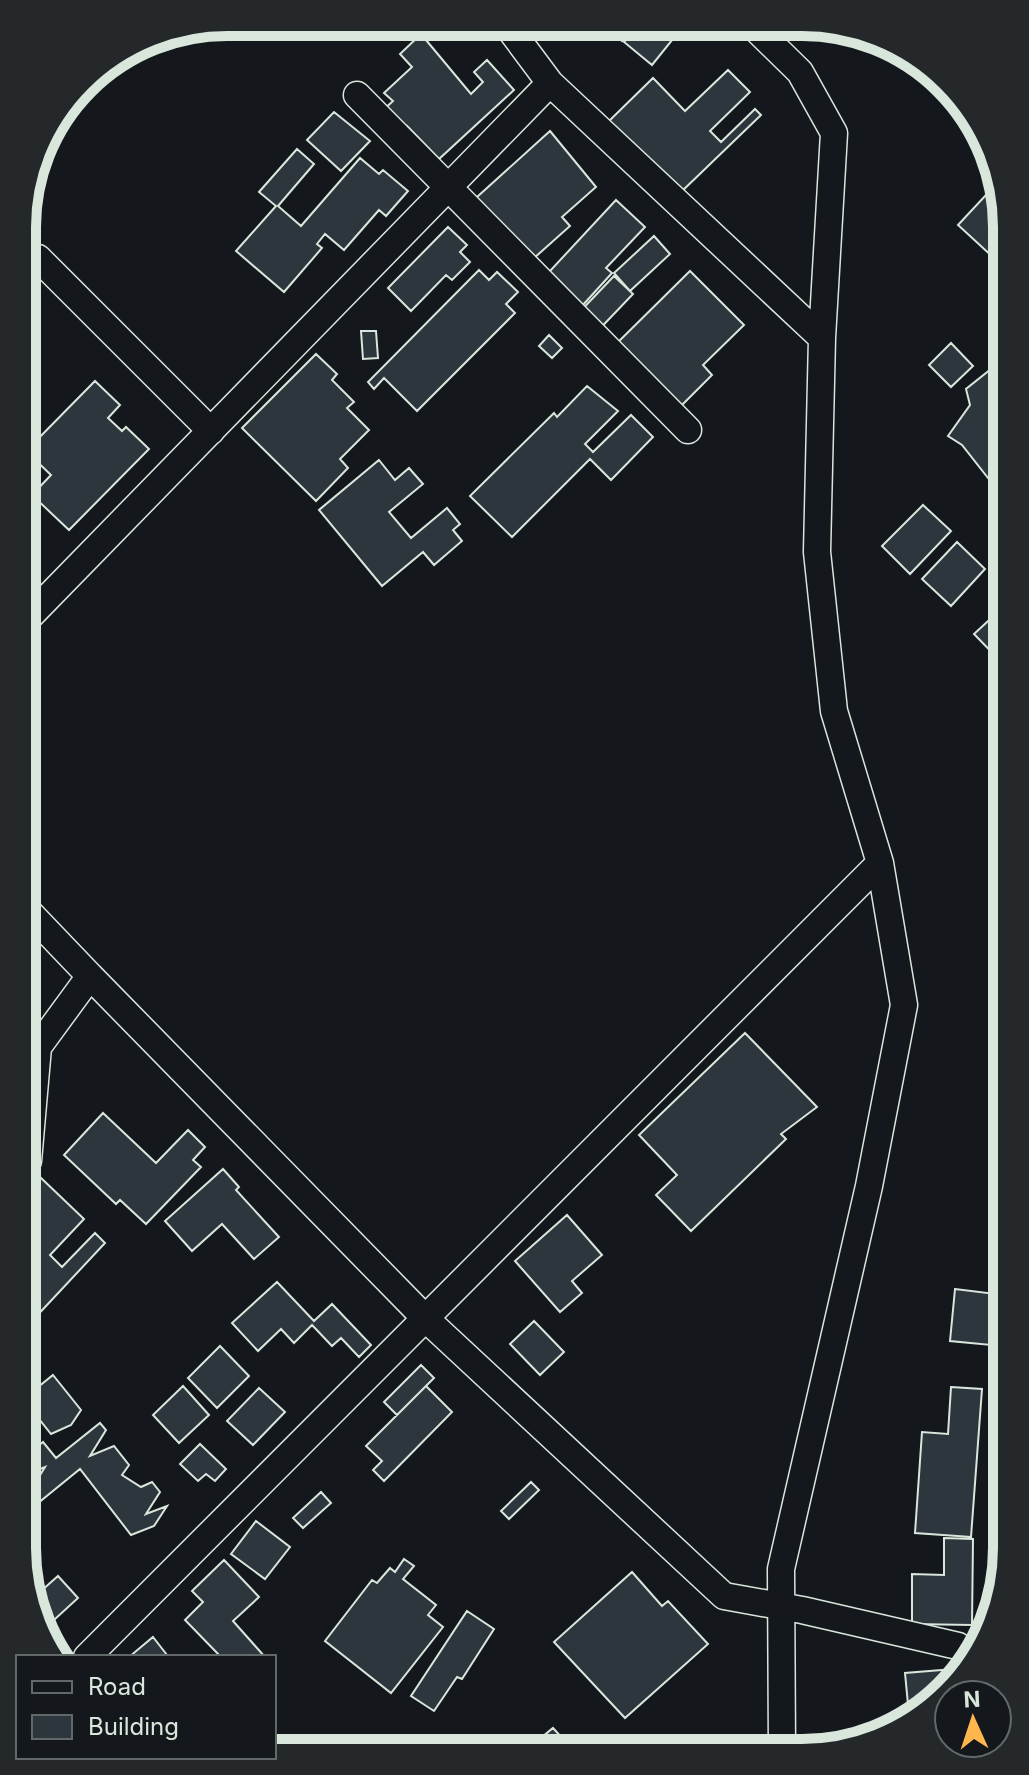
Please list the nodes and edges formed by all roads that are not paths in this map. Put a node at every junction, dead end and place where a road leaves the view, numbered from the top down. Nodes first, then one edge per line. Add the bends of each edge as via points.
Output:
1 (515, 36) edge
2 (763, 36) edge
3 (550, 83) junction
4 (357, 95) dead end
5 (450, 186) junction
6 (38, 258) dead end
7 (822, 338) junction
8 (688, 430) dead end
9 (211, 431) junction
10 (36, 610) edge
11 (880, 863) junction
12 (36, 920) edge
13 (90, 976) junction
14 (36, 1070) edge
15 (425, 1318) junction
16 (781, 1606) junction
17 (963, 1650) edge
18 (89, 1655) edge
19 (782, 1739) edge

1 - 3 street
2 - 7 street via 800,72 834,133
3 - 5 street
3 - 7 street
4 - 5 street
5 - 8 street
5 - 9 street
6 - 9 street
7 - 11 street via 817,552 833,697
9 - 10 street
11 - 15 street
11 - 16 street via 904,1005 869,1186 781,1569
12 - 13 street
13 - 14 street via 38,1047
13 - 15 street
15 - 16 street via 724,1596
15 - 18 street
16 - 17 street
16 - 19 street

